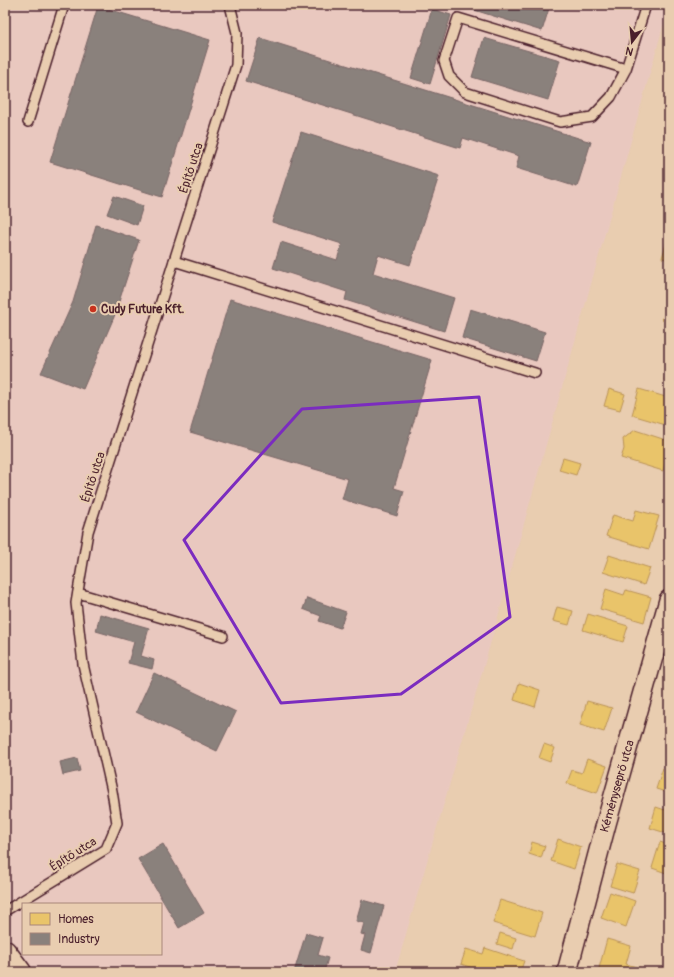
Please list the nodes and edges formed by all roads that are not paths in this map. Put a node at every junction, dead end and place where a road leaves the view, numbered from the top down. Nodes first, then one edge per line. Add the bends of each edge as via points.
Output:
1 (64, 5) edge
2 (230, 5) edge
3 (646, 5) edge
4 (626, 69) junction
5 (28, 122) dead end
6 (174, 261) junction
7 (535, 373) dead end
8 (78, 593) junction
9 (669, 600) edge
10 (223, 636) dead end
11 (5, 911) edge
12 (5, 952) edge
13 (20, 972) edge
14 (567, 972) edge

1 - 5 lane
2 - 6 lane, Építő utca via 237,33 236,66
3 - 4 lane
4 - 4 lane via 611,97 592,118 560,122 465,92 449,76 444,61 458,18
6 - 7 lane
6 - 8 lane, Építő utca via 88,532
8 - 10 lane
8 - 11 lane, Építő utca via 76,603 83,664 117,823 106,849
9 - 14 street, Kéményseprő utca
12 - 13 main road

